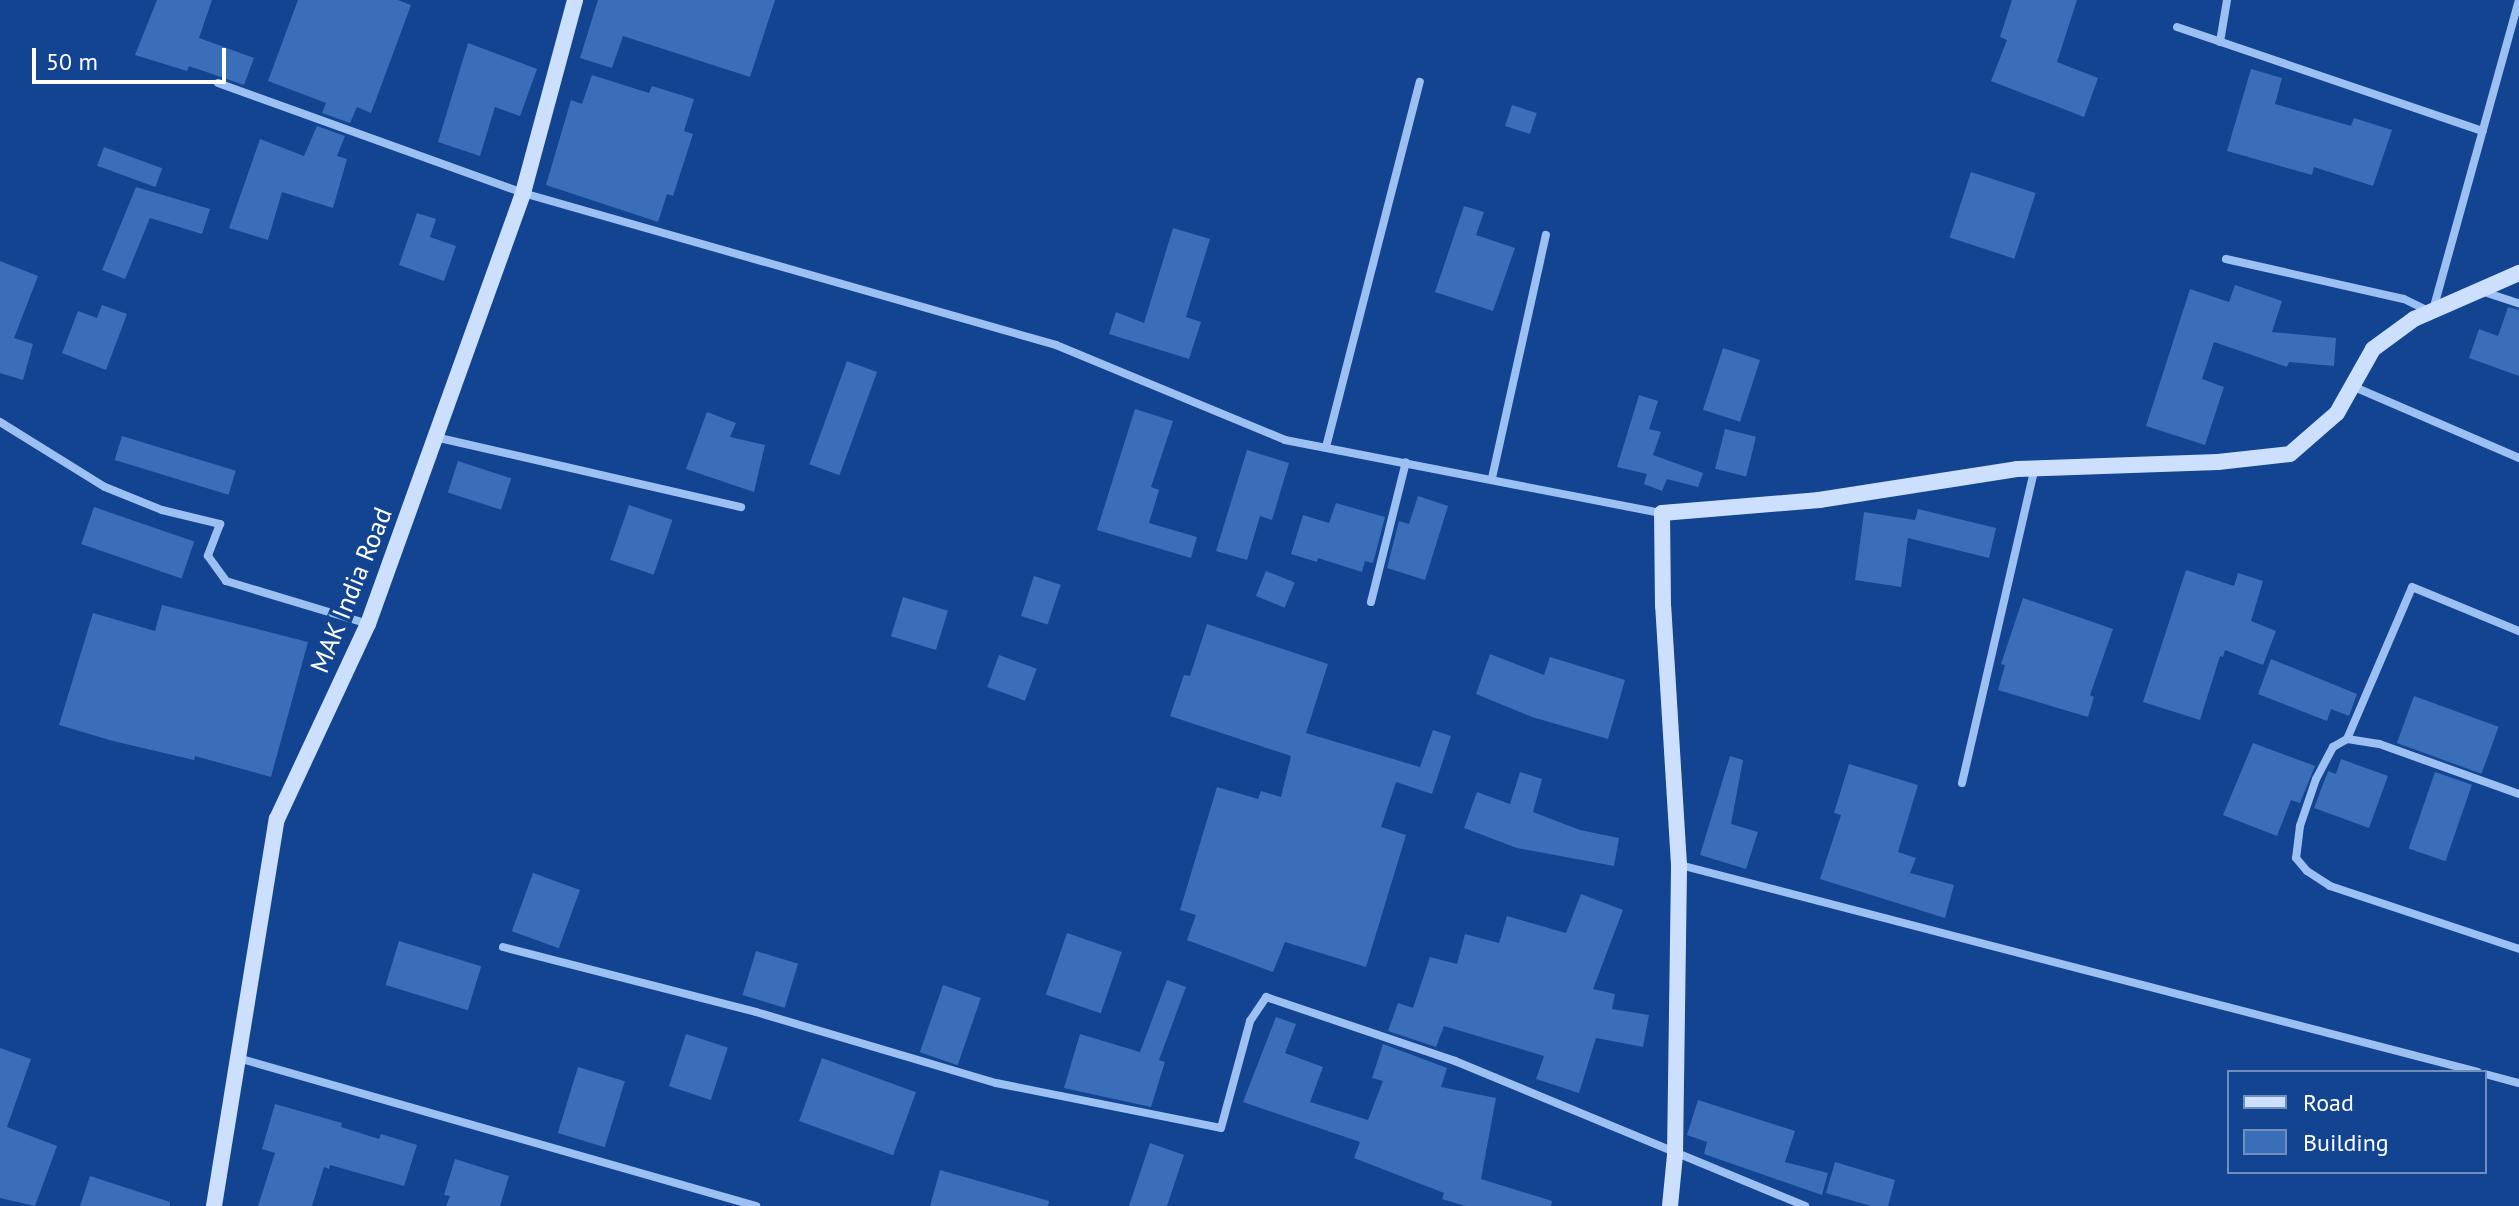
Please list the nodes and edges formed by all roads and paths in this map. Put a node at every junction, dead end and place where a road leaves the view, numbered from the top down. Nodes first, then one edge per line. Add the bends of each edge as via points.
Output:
1 (575, 0) edge
2 (2227, 0) edge
3 (2519, 0) edge
4 (2177, 27) dead end
5 (2220, 42) junction
6 (1420, 82) dead end
7 (218, 83) dead end
8 (2483, 131) junction
9 (523, 193) junction
10 (1546, 235) dead end
11 (2226, 259) dead end
12 (2519, 273) edge
13 (2476, 289) junction
14 (2519, 303) edge
15 (2431, 311) junction
16 (2352, 386) junction
17 (0, 422) edge
18 (435, 437) junction
19 (1326, 447) junction
20 (2519, 458) edge
21 (1406, 462) junction
22 (2035, 468) junction
23 (1492, 478) junction
24 (741, 507) dead end
25 (1662, 513) junction
26 (1371, 602) dead end
27 (368, 624) junction
28 (2519, 631) edge
29 (2347, 739) junction
30 (1962, 783) dead end
31 (2519, 794) edge
32 (1679, 865) junction
33 (503, 947) dead end
34 (2519, 949) edge
35 (238, 1058) junction
36 (2470, 1070) edge
37 (2487, 1075) edge
38 (2519, 1083) edge
39 (1675, 1155) junction
40 (214, 1206) edge
41 (756, 1206) edge
42 (1670, 1206) edge
43 (1805, 1206) edge

1 - 9 street, MAK India Road
2 - 5 street
3 - 8 street
4 - 5 street
5 - 8 street
6 - 19 street
7 - 9 street
8 - 15 street
9 - 18 street, MAK India Road
9 - 19 street via 1056,345 1285,440
10 - 23 street
11 - 15 street via 2404,299
12 - 13 street
13 - 14 street
13 - 15 street
15 - 16 street via 2373,349
16 - 20 street
16 - 22 street via 2337,413 2290,454 2218,462
17 - 27 street via 105,487 162,510 220,524 208,556 226,581
18 - 24 street
18 - 27 street, MAK India Road
19 - 21 street
21 - 23 street
21 - 26 street
22 - 25 street via 1819,500
22 - 30 street
23 - 25 street
25 - 32 street
27 - 35 street, MAK India Road via 277,819
28 - 29 street via 2412,587
29 - 31 street via 2379,744
29 - 34 street via 2333,747 2300,826 2296,858 2330,886
32 - 36 street
32 - 39 street
33 - 39 street via 756,1012 996,1083 1221,1128 1250,1021 1266,997 1455,1061
35 - 40 street, MAK India Road
35 - 41 street
37 - 38 street
39 - 42 street
39 - 43 street

